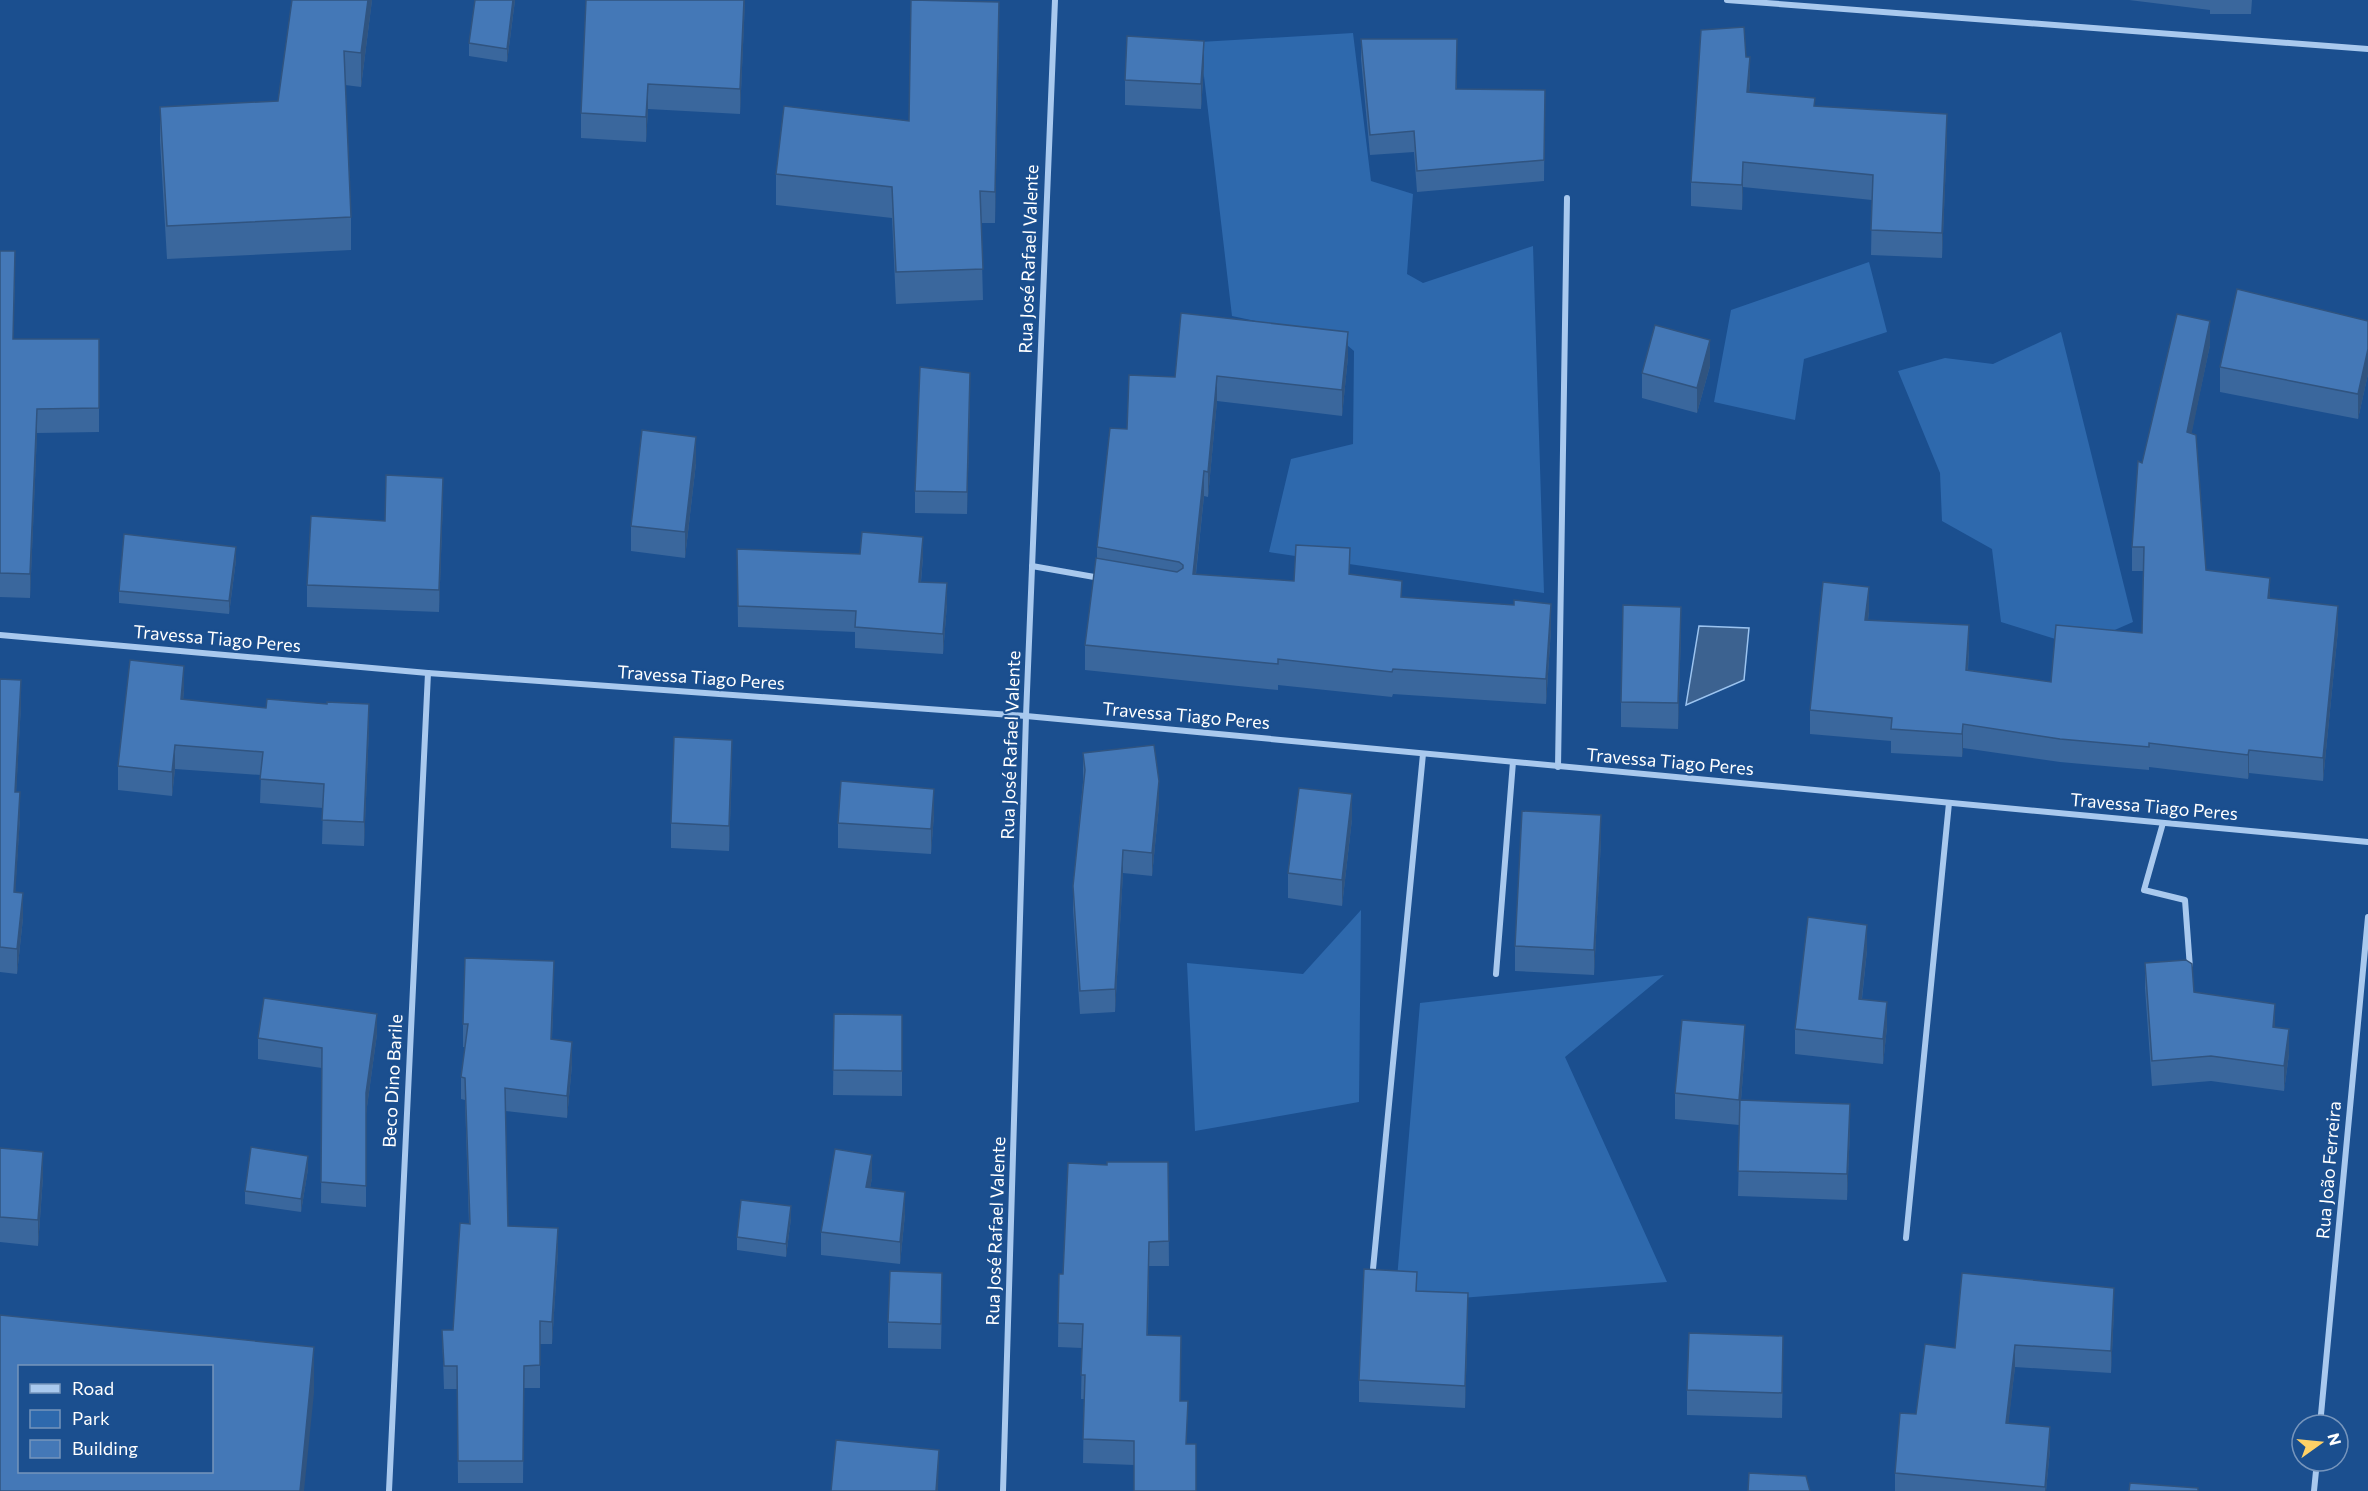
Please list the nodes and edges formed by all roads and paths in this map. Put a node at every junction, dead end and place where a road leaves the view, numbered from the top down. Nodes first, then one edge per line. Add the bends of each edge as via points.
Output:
1 (1054, 0) edge
2 (1726, 0) edge
3 (2368, 49) edge
4 (1567, 198) dead end
5 (1032, 566) junction
6 (1111, 580) edge
7 (0, 635) edge
8 (428, 673) junction
9 (1026, 717) junction
10 (1423, 754) junction
11 (1513, 762) junction
12 (1558, 766) junction
13 (1949, 803) junction
14 (2163, 823) junction
15 (2368, 842) edge
16 (2368, 917) edge
17 (1496, 974) dead end
18 (2190, 974) edge
19 (1906, 1238) dead end
20 (1373, 1269) edge
21 (2321, 1413) edge
22 (2316, 1473) edge
23 (388, 1491) edge
24 (1003, 1491) edge
25 (2314, 1491) edge

1 - 5 street, Rua José Rafael Valente
2 - 3 street
4 - 12 street
5 - 6 street
5 - 9 street, Rua José Rafael Valente
7 - 8 street, Travessa Tiago Peres
8 - 9 street, Travessa Tiago Peres
8 - 23 street, Beco Dino Barile
9 - 10 street, Travessa Tiago Peres
9 - 24 street, Rua José Rafael Valente
10 - 11 street, Travessa Tiago Peres
10 - 20 street
11 - 12 street, Travessa Tiago Peres
11 - 17 street
12 - 13 street, Travessa Tiago Peres
13 - 14 street, Travessa Tiago Peres
13 - 19 street
14 - 15 street, Travessa Tiago Peres
14 - 18 street via 2145,890 2185,900
16 - 21 street, Rua João Ferreira
22 - 25 street

